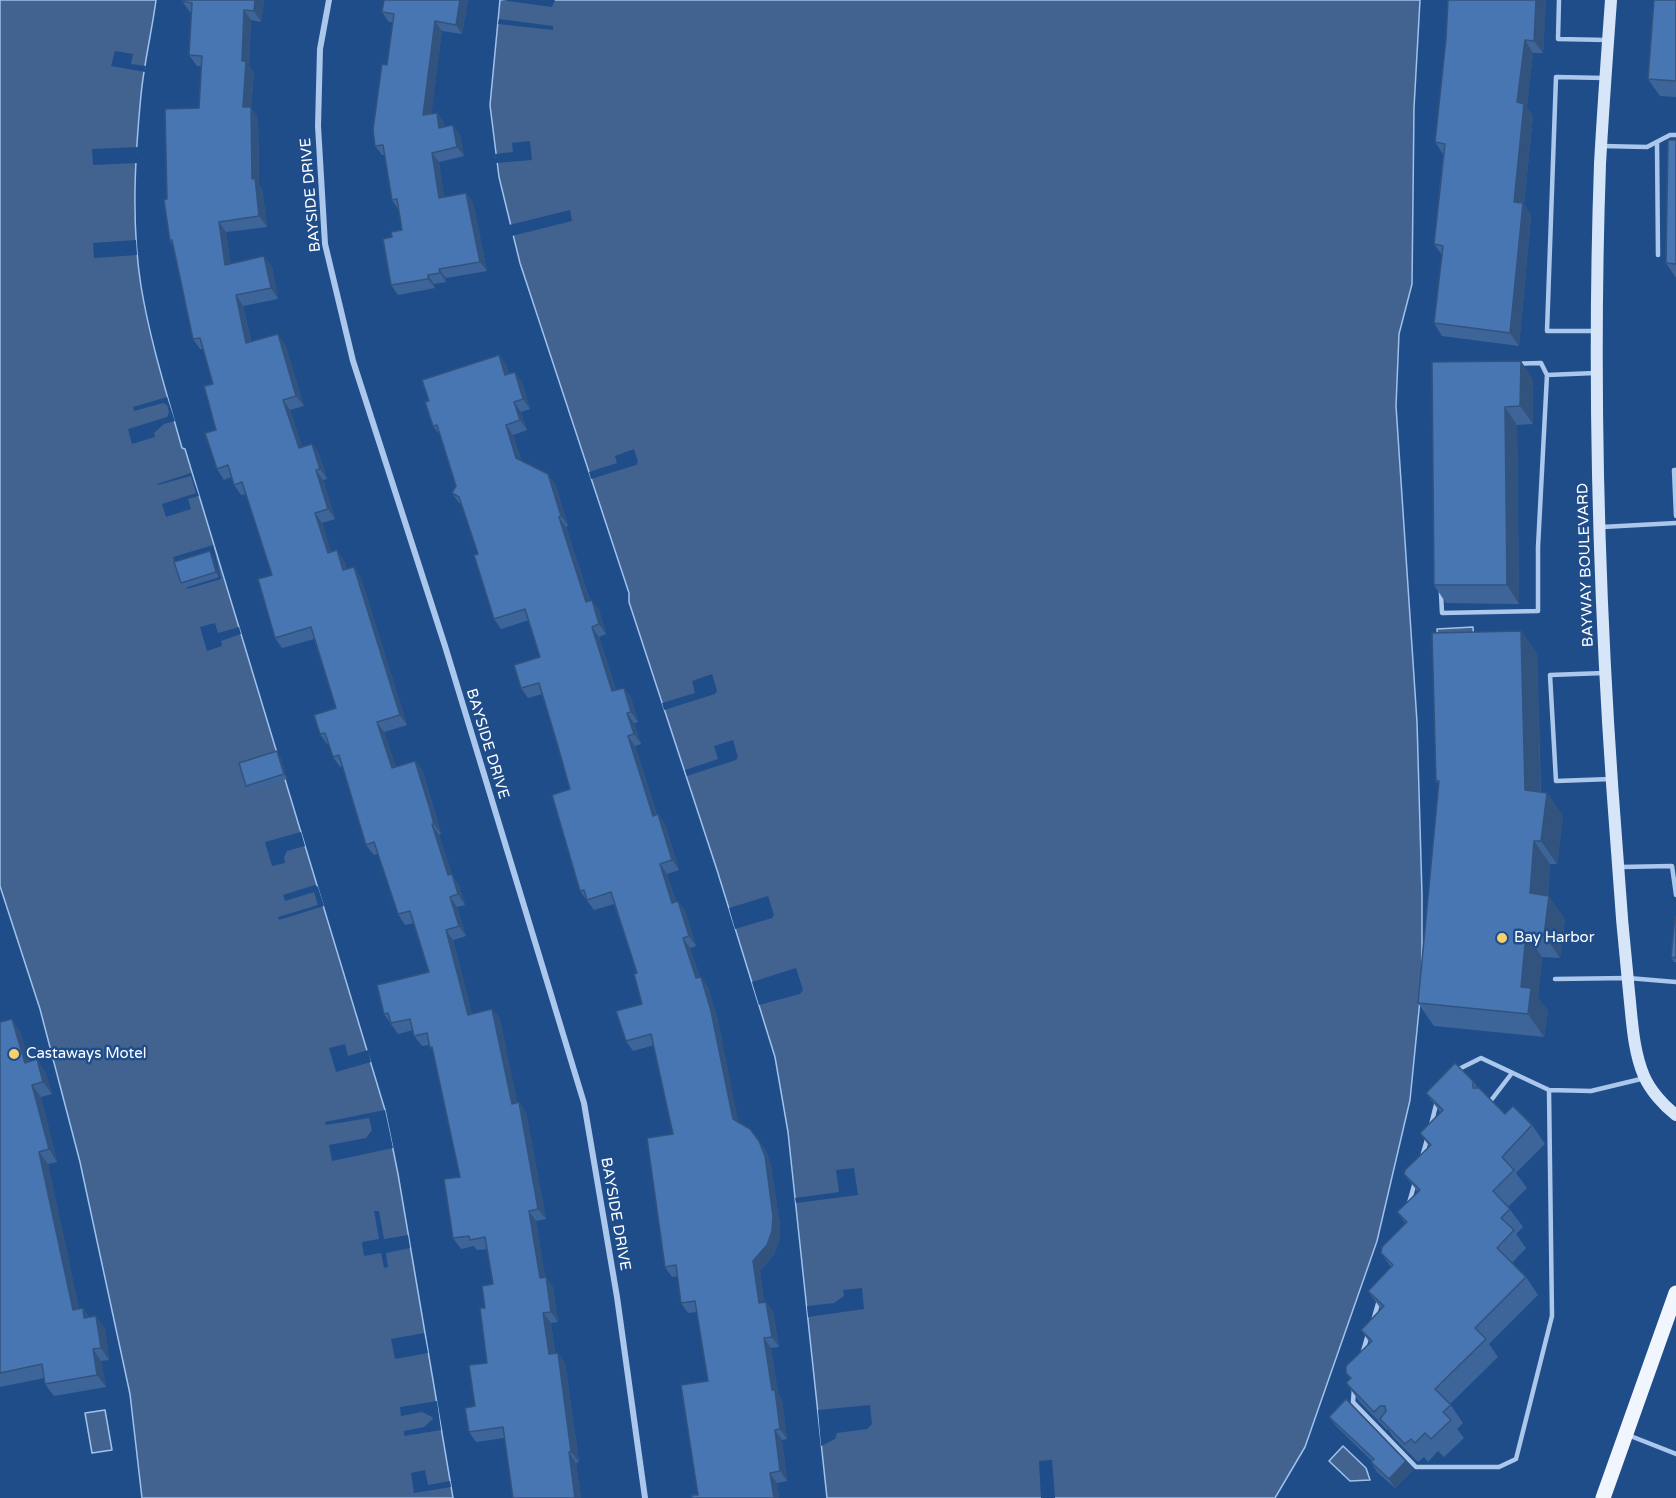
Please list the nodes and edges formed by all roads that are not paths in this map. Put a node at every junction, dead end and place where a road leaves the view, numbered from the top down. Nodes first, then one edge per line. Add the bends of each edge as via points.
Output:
1 (329, 0) edge
2 (1559, 0) edge
3 (1611, 0) edge
4 (1609, 40) junction
5 (1606, 78) junction
6 (1676, 135) edge
7 (1657, 142) junction
8 (1602, 146) junction
9 (1658, 255) dead end
10 (1598, 332) junction
11 (1597, 373) junction
12 (1547, 375) junction
13 (1676, 470) edge
14 (1676, 516) edge
15 (1676, 523) edge
16 (1599, 527) junction
17 (1604, 673) junction
18 (1611, 779) junction
19 (1618, 867) junction
20 (1676, 895) edge
21 (1628, 978) junction
22 (1555, 979) dead end
23 (1676, 982) edge
24 (1453, 1072) edge
25 (1512, 1073) junction
26 (1645, 1078) junction
27 (1549, 1090) junction
28 (1438, 1097) edge
29 (1489, 1103) edge
30 (1676, 1115) edge
31 (1421, 1160) edge
32 (1416, 1181) edge
33 (1407, 1212) edge
34 (1383, 1289) edge
35 (1676, 1293) edge
36 (1358, 1365) edge
37 (1354, 1385) edge
38 (1395, 1428) edge
39 (1626, 1434) junction
40 (1387, 1437) junction
41 (1676, 1454) edge
42 (645, 1498) edge
43 (1603, 1498) edge

1 - 42 street, BAYSIDE DRIVE via 320,49 318,126 325,244 353,362 445,646 584,1103 617,1297
2 - 4 lane via 1558,39
3 - 4 street, BAYWAY BOULEVARD
4 - 5 street, BAYWAY BOULEVARD
5 - 8 street, BAYWAY BOULEVARD
5 - 10 lane via 1556,77 1547,332
6 - 7 lane
7 - 8 lane via 1647,147
7 - 9 lane
8 - 10 street, BAYWAY BOULEVARD
10 - 11 street, BAYWAY BOULEVARD
11 - 12 lane
11 - 16 street, BAYWAY BOULEVARD
12 - 12 lane via 1541,363 1437,366 1437,516 1442,613 1538,611
13 - 14 lane
15 - 16 lane
16 - 17 street, BAYWAY BOULEVARD
17 - 18 street, BAYWAY BOULEVARD
17 - 18 lane via 1550,675 1556,781
18 - 19 street, BAYWAY BOULEVARD
19 - 20 lane via 1672,867
19 - 21 street, BAYWAY BOULEVARD
21 - 22 lane
21 - 23 lane
21 - 26 street, BAYWAY BOULEVARD via 1638,1058
24 - 25 lane via 1481,1058
25 - 27 lane
25 - 29 lane
26 - 27 lane via 1592,1091
26 - 30 street, BAYWAY BOULEVARD
27 - 40 lane via 1552,1316 1516,1458 1500,1467 1416,1467
28 - 31 lane
32 - 33 lane
34 - 36 lane
35 - 39 main road
37 - 40 lane via 1353,1402
38 - 40 lane
39 - 41 lane
39 - 43 main road

